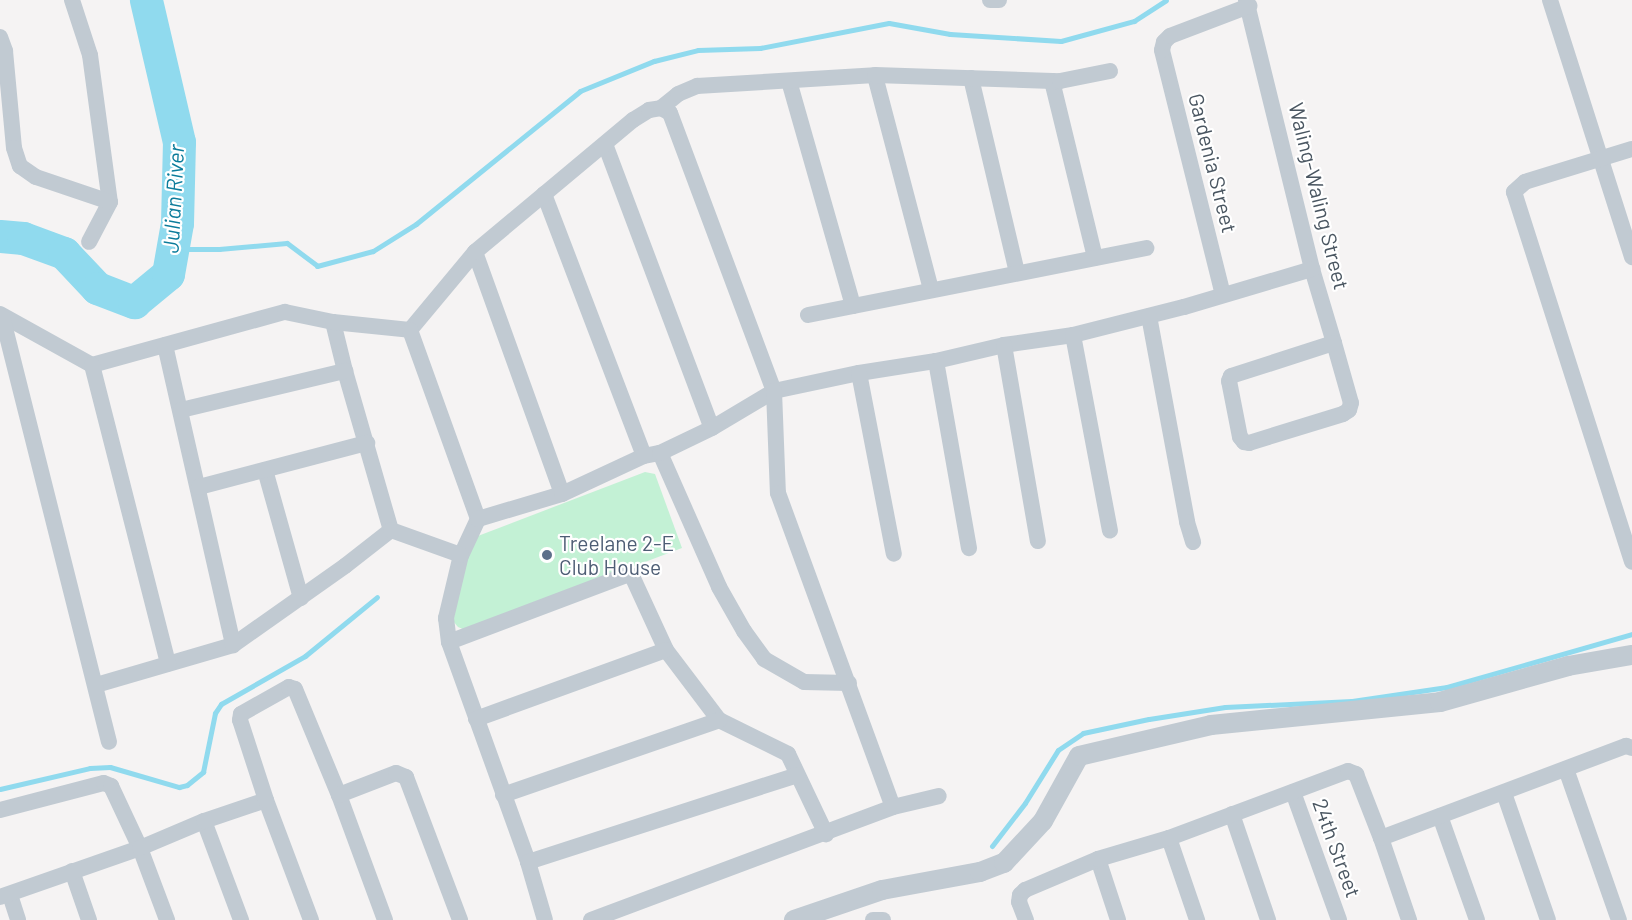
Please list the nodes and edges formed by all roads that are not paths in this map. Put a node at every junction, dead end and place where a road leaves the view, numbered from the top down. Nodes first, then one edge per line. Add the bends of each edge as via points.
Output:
1 (72, 0) edge
2 (990, 0) edge
3 (999, 0) edge
4 (1550, 0) edge
5 (1248, 3) edge
6 (0, 37) edge
7 (1110, 71) dead end
8 (875, 76) junction
9 (971, 78) junction
10 (789, 81) junction
11 (1052, 81) junction
12 (661, 108) junction
13 (605, 144) junction
14 (1632, 149) edge
15 (1601, 160) junction
16 (544, 194) junction
17 (110, 202) junction
18 (88, 242) dead end
19 (1146, 248) dead end
20 (474, 252) junction
21 (1632, 257) edge
22 (1095, 258) junction
23 (1312, 269) junction
24 (1017, 273) junction
25 (931, 290) junction
26 (1223, 296) junction
27 (853, 306) junction
28 (1, 315) edge
29 (808, 315) dead end
30 (1149, 316) junction
31 (333, 322) junction
32 (410, 330) junction
33 (1073, 335) junction
34 (1334, 343) junction
35 (165, 345) junction
36 (1004, 345) junction
37 (936, 361) junction
38 (92, 365) junction
39 (345, 371) junction
40 (859, 373) junction
41 (774, 391) junction
42 (181, 410) junction
43 (712, 428) junction
44 (367, 443) junction
45 (652, 455) junction
46 (265, 470) junction
47 (199, 487) junction
48 (562, 494) junction
49 (478, 519) junction
50 (391, 530) junction
51 (1110, 531) dead end
52 (1038, 541) dead end
53 (1193, 542) dead end
54 (969, 548) dead end
55 (894, 554) dead end
56 (461, 555) junction
57 (1632, 562) edge
58 (301, 598) junction
59 (449, 642) junction
60 (233, 645) junction
61 (666, 650) junction
62 (1632, 655) edge
63 (168, 663) junction
64 (849, 682) junction
65 (96, 685) junction
66 (476, 719) junction
67 (719, 720) junction
68 (109, 742) dead end
69 (1632, 747) edge
70 (1566, 769) junction
71 (797, 775) junction
72 (1293, 792) junction
73 (1504, 793) junction
74 (339, 795) junction
75 (504, 795) junction
76 (939, 796) dead end
77 (266, 800) junction
78 (893, 807) junction
79 (0, 810) edge
80 (1232, 814) junction
81 (1440, 816) junction
82 (204, 821) junction
83 (826, 834) junction
84 (1169, 838) junction
85 (1381, 838) junction
86 (140, 848) junction
87 (1098, 859) junction
88 (528, 862) junction
89 (72, 871) junction
90 (5, 896) edge
91 (456, 919) edge
92 (18, 920) edge
93 (89, 920) edge
94 (167, 920) edge
95 (241, 920) edge
96 (311, 920) edge
97 (385, 920) edge
98 (545, 920) edge
99 (591, 920) edge
100 (794, 920) edge
101 (873, 920) edge
102 (883, 920) edge
103 (1026, 920) edge
104 (1118, 920) edge
105 (1197, 920) edge
106 (1268, 920) edge
107 (1339, 920) edge
108 (1409, 920) edge
109 (1477, 920) edge
110 (1548, 920) edge
111 (1619, 920) edge

1 - 17 street via 90,55
2 - 3 street
4 - 15 street
5 - 23 street, Waling-Waling Street
5 - 26 street, Gardenia Street via 1170,36 1162,50
6 - 17 street via 5,51 14,148 20,166 36,177
7 - 11 street
8 - 9 street
8 - 10 street
8 - 25 street
9 - 11 street
9 - 24 street
10 - 12 street via 697,86 678,94
10 - 27 street
11 - 22 street
12 - 13 street via 633,120
12 - 41 street via 670,113
13 - 16 street
13 - 43 street
14 - 15 street
15 - 21 street
15 - 57 street via 1525,182 1514,192
16 - 20 street
16 - 45 street
17 - 18 street
19 - 22 street
20 - 32 street
20 - 48 street
22 - 24 street
23 - 26 street
23 - 34 street, Waling-Waling Street
24 - 25 street
25 - 27 street
26 - 30 street
27 - 29 street
28 - 38 street
28 - 65 street
30 - 33 street
30 - 53 street
31 - 32 street
31 - 35 street via 285,312
31 - 39 street
32 - 49 street
33 - 36 street
33 - 51 street
34 - 34 street, Waling-Waling Street via 1231,376 1240,437 1249,443 1343,414 1350,406
35 - 38 street
35 - 42 street
36 - 37 street
36 - 52 street
37 - 40 street
37 - 54 street
38 - 63 street
39 - 42 street
39 - 44 street
40 - 41 street
40 - 55 street
41 - 43 street
41 - 64 street via 778,493
42 - 47 street
43 - 45 street
44 - 46 street
44 - 50 street
45 - 48 street
45 - 64 street via 719,587 764,659 804,682
46 - 47 street
46 - 58 street
47 - 60 street
48 - 49 street
49 - 56 street
50 - 56 street
50 - 58 street
56 - 59 street via 446,618
58 - 60 street
59 - 61 street via 632,576
59 - 66 street
60 - 63 street
61 - 66 street
61 - 67 street
62 - 100 street via 1568,666 1440,702 1211,725 1080,756 1043,821 1004,863 980,872 882,890
63 - 65 street
64 - 78 street
65 - 68 street
66 - 75 street
67 - 71 street via 788,754
67 - 75 street
69 - 70 street
70 - 73 street
70 - 111 street
71 - 83 street
71 - 88 street
72 - 80 street
72 - 85 street via 1353,771
72 - 107 street, 24th Street
73 - 81 street
73 - 110 street
74 - 77 street via 298,693 290,687 242,714 240,720
74 - 91 street via 396,773 406,777
74 - 97 street
75 - 88 street
76 - 78 street
77 - 82 street
77 - 96 street
78 - 83 street
79 - 86 street via 104,783 115,792
80 - 84 street
80 - 106 street
81 - 85 street
81 - 109 street
82 - 86 street
82 - 95 street
83 - 99 street
84 - 87 street
84 - 105 street
85 - 108 street
86 - 89 street
86 - 94 street
87 - 103 street via 1025,890 1019,902
87 - 104 street
88 - 98 street
89 - 90 street
89 - 93 street
90 - 92 street
101 - 102 street

